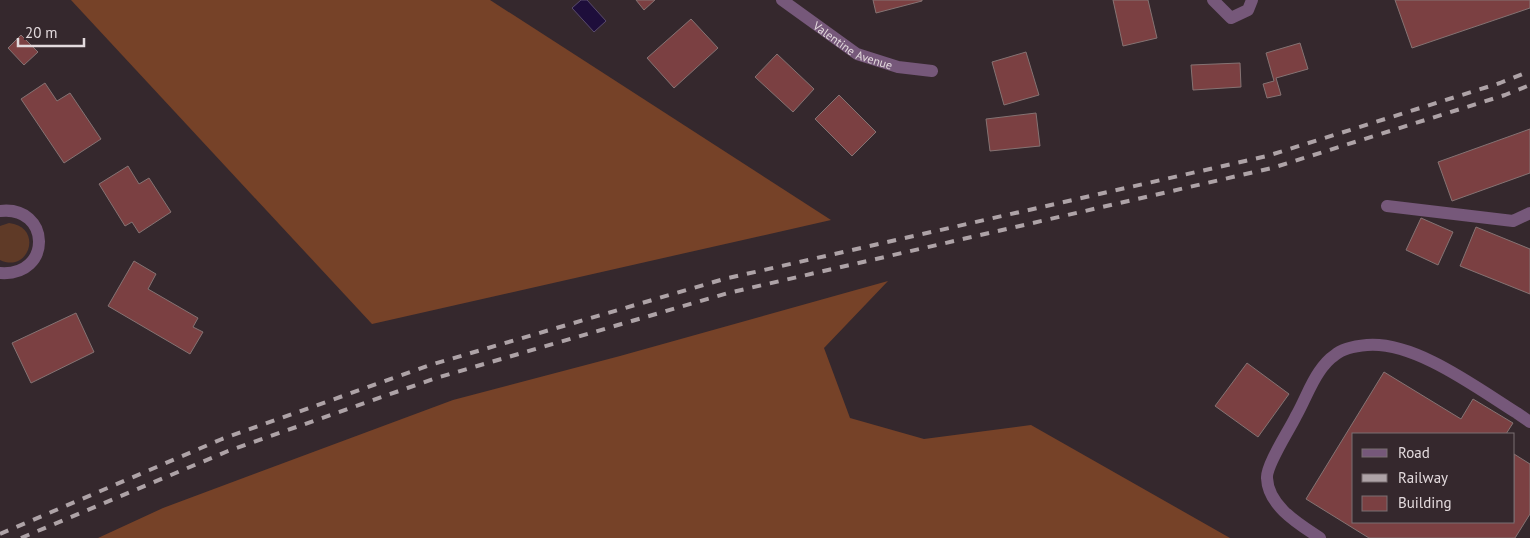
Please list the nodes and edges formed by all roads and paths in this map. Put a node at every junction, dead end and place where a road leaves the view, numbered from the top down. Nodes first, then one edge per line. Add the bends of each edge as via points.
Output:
1 (782, 0) edge
2 (1213, 0) edge
3 (1252, 0) edge
4 (932, 71) dead end
5 (1387, 206) dead end
6 (0, 211) edge
7 (1530, 213) edge
8 (0, 273) edge
9 (1530, 422) edge
10 (1320, 538) edge

1 - 4 street, Valentine Avenue via 857,54 898,67
2 - 3 street via 1231,18 1248,10
5 - 7 street via 1513,221
6 - 8 street via 11,210 29,218 39,236 40,246 30,265 16,273
9 - 10 street via 1427,358 1395,347 1368,345 1350,347 1335,354 1319,372 1266,476 1278,505

